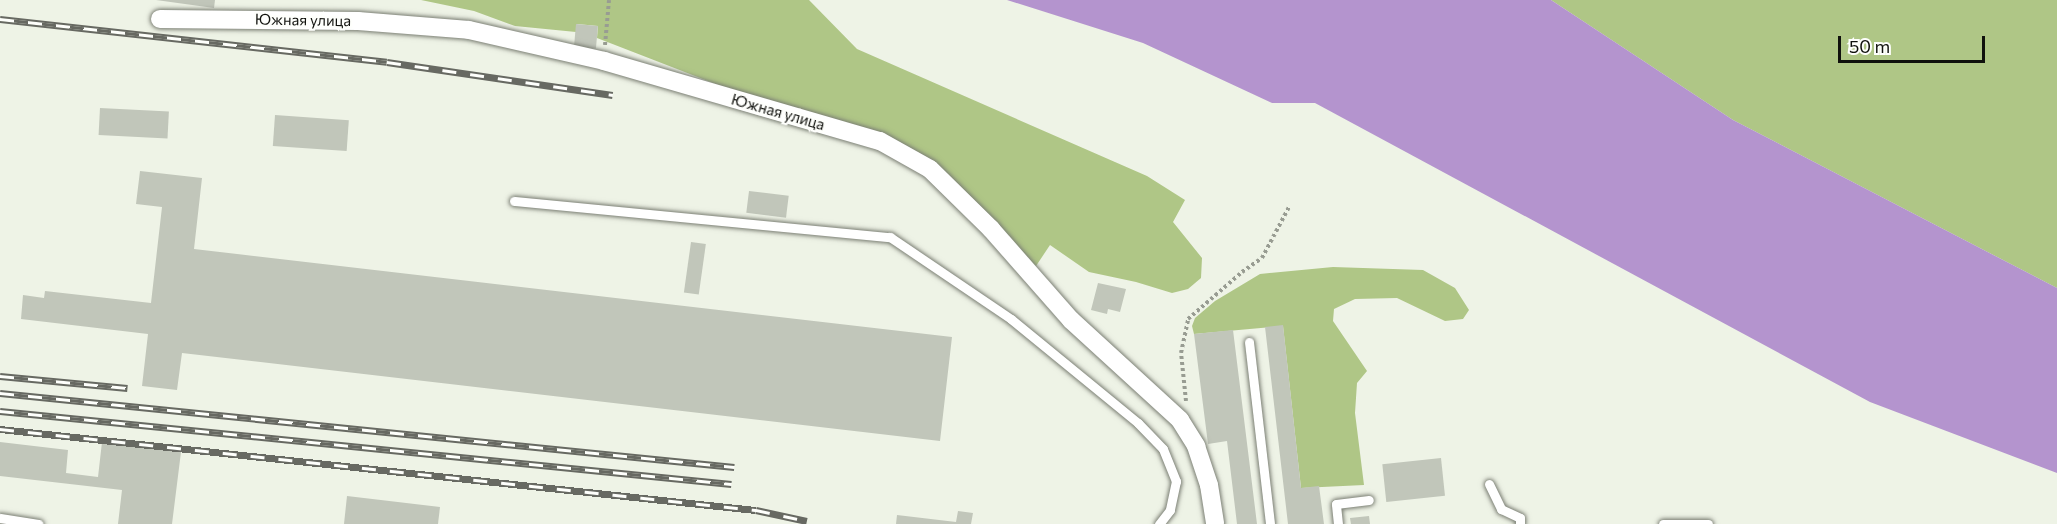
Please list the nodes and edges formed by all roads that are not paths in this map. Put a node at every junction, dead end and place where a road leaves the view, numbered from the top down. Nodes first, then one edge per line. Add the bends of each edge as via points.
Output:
1 (160, 19) dead end
2 (514, 201) dead end
3 (1249, 342) dead end
4 (1489, 484) dead end
5 (1369, 500) dead end
6 (0, 518) edge
7 (39, 524) edge
8 (1159, 524) edge
9 (1215, 524) edge
10 (1270, 524) edge
11 (1338, 524) edge
12 (1520, 524) edge
13 (1663, 524) edge
14 (1708, 524) edge

1 - 9 street, Южная улица via 358,21 469,30 604,61 880,141 930,169 991,229 1071,320 1180,420 1196,446 1209,485
2 - 8 lane via 890,237 1011,319 1138,423 1163,449 1176,481 1170,510
3 - 10 lane
4 - 12 lane via 1501,509 1520,518
5 - 11 lane via 1336,504
6 - 7 lane
13 - 14 lane

